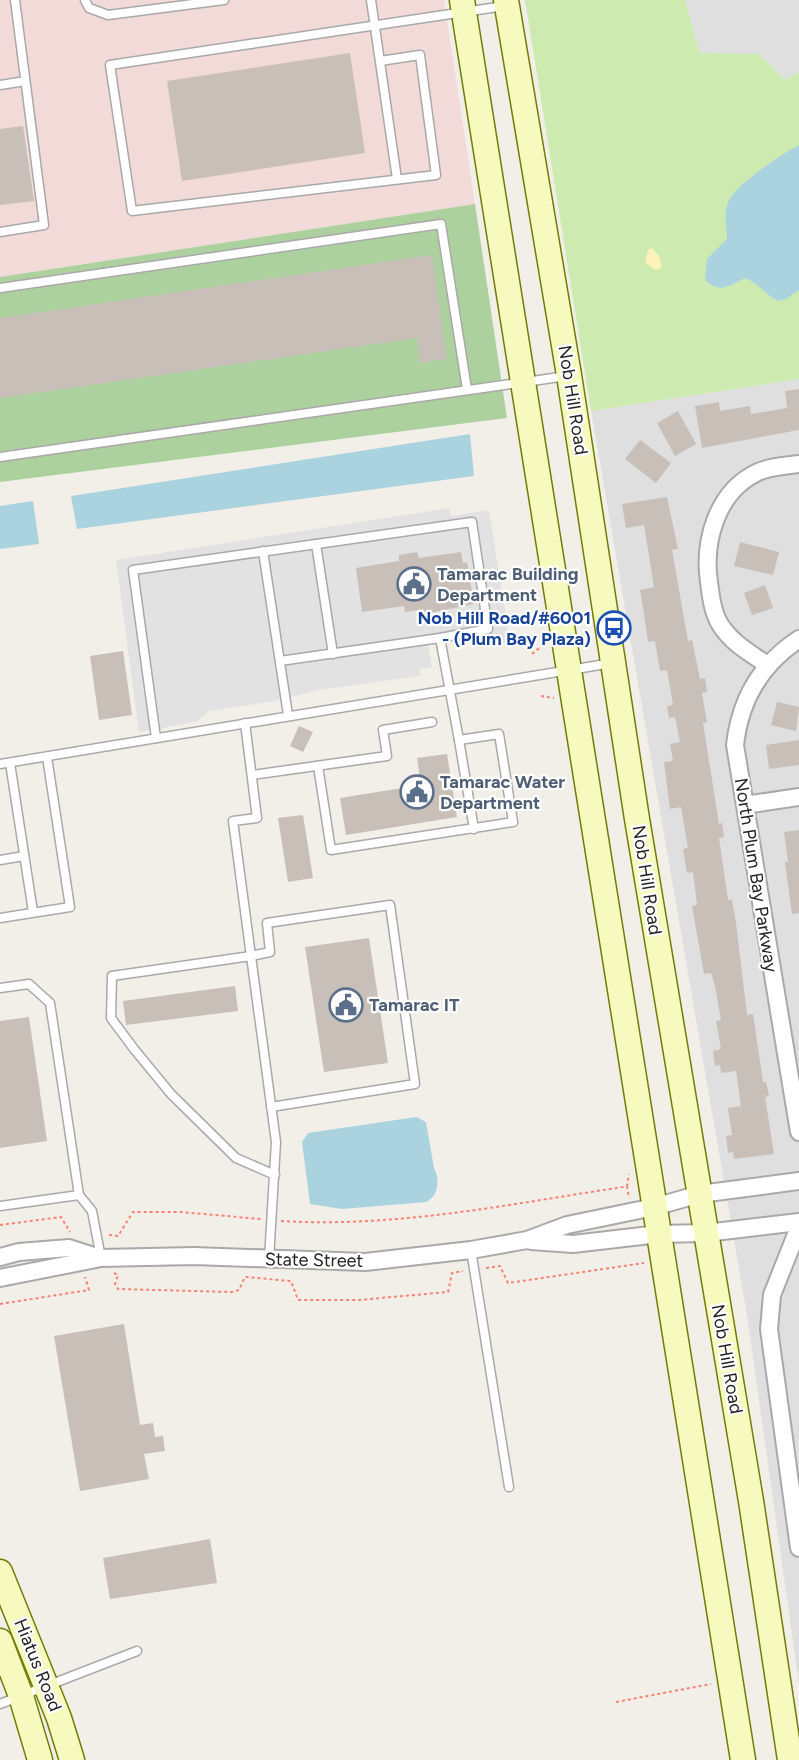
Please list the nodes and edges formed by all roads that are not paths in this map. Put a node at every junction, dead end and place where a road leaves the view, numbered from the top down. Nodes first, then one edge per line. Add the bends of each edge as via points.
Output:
1 (15, 0) edge
2 (85, 0) edge
3 (224, 0) edge
4 (371, 0) edge
5 (507, 3) edge
6 (463, 5) edge
7 (373, 24) junction
8 (380, 61) junction
9 (25, 81) junction
10 (0, 84) edge
11 (397, 179) junction
12 (0, 232) edge
13 (0, 288) edge
14 (569, 375) junction
15 (525, 381) junction
16 (467, 389) junction
17 (0, 457) edge
18 (799, 464) edge
19 (316, 544) junction
20 (263, 551) junction
21 (440, 638) junction
22 (799, 639) edge
23 (333, 654) junction
24 (280, 662) junction
25 (613, 663) junction
26 (767, 665) junction
27 (559, 672) junction
28 (451, 690) junction
29 (288, 715) junction
30 (432, 722) dead end
31 (245, 723) junction
32 (156, 738) junction
33 (459, 740) junction
34 (47, 757) junction
35 (10, 763) junction
36 (0, 764) edge
37 (318, 766) junction
38 (252, 775) junction
39 (799, 797) edge
40 (745, 805) junction
41 (474, 829) junction
42 (24, 856) junction
43 (0, 860) edge
44 (33, 912) junction
45 (0, 918) edge
46 (251, 956) junction
47 (0, 988) edge
48 (272, 1107) junction
49 (799, 1132) edge
50 (275, 1176) junction
51 (799, 1181) edge
52 (700, 1194) junction
53 (79, 1195) junction
54 (0, 1206) edge
55 (654, 1208) junction
56 (799, 1222) edge
57 (799, 1227) edge
58 (706, 1233) junction
59 (659, 1234) junction
60 (527, 1240) junction
61 (471, 1250) junction
62 (0, 1257) edge
63 (268, 1260) junction
64 (103, 1266) junction
65 (0, 1278) edge
66 (509, 1487) dead end
67 (799, 1548) edge
68 (0, 1572) edge
69 (0, 1641) edge
70 (137, 1651) dead end
71 (46, 1687) junction
72 (11, 1700) edge
73 (40, 1760) edge
74 (72, 1760) edge
75 (743, 1760) edge
76 (789, 1760) edge

1 - 9 lane
2 - 3 lane via 89,8 108,15
4 - 7 lane
5 - 6 lane
5 - 14 main road, Nob Hill Road
6 - 7 lane
6 - 15 main road
7 - 8 lane
7 - 11 lane via 110,65 132,212
8 - 11 lane
8 - 11 lane via 420,55 436,175
9 - 10 lane
9 - 12 lane via 44,225
13 - 16 lane via 441,224
14 - 15 lane
14 - 25 main road, Nob Hill Road
15 - 16 lane
15 - 27 main road
16 - 17 lane
18 - 26 street via 759,471 745,480 724,503 709,540 706,560 716,617 738,644
19 - 20 lane
19 - 21 lane via 472,522 488,629
19 - 23 lane
20 - 24 lane
20 - 32 lane via 133,570
21 - 23 lane
21 - 28 lane
22 - 26 street, North Plum Bay Parkway
23 - 24 lane
24 - 29 lane
25 - 27 lane
25 - 52 main road, Nob Hill Road
26 - 40 street, North Plum Bay Parkway via 744,704 737,726 735,746
27 - 28 lane
27 - 55 main road
28 - 29 lane
28 - 33 lane
29 - 31 lane
30 - 37 lane via 383,730 387,756
31 - 32 lane
31 - 38 lane
32 - 34 lane
33 - 41 lane
33 - 41 lane via 499,734 513,822
34 - 35 lane
34 - 44 lane via 70,907
35 - 36 lane
35 - 42 lane
37 - 38 lane
37 - 41 lane via 331,850
38 - 46 lane via 257,818 233,821
39 - 40 street
40 - 49 street, North Plum Bay Parkway
42 - 43 lane
42 - 44 lane
44 - 45 lane
46 - 48 lane
46 - 48 lane via 270,952 267,922 390,905 415,1084
46 - 50 lane via 112,976 111,1018 171,1094 236,1158
47 - 53 lane via 29,984 50,1003
48 - 50 lane
50 - 63 lane
51 - 52 street, State Street
52 - 55 street, State Street
52 - 58 main road, Nob Hill Road
53 - 54 lane
53 - 64 lane via 92,1210
55 - 59 main road
55 - 60 street, State Street via 567,1225
56 - 58 street, State Street
57 - 67 street via 772,1295 769,1329
58 - 59 street, State Street
58 - 76 main road, Nob Hill Road
59 - 60 street, State Street via 573,1244
59 - 75 main road
60 - 61 street, State Street
61 - 63 street, State Street via 365,1262
61 - 66 lane
62 - 64 street, State Street via 69,1248
63 - 64 street, State Street via 194,1256
64 - 65 street, State Street
68 - 71 main road, Hiatus Road
69 - 72 main road, Hiatus Road
70 - 71 lane
71 - 72 lane
71 - 74 main road, Hiatus Road
72 - 73 main road, Hiatus Road

